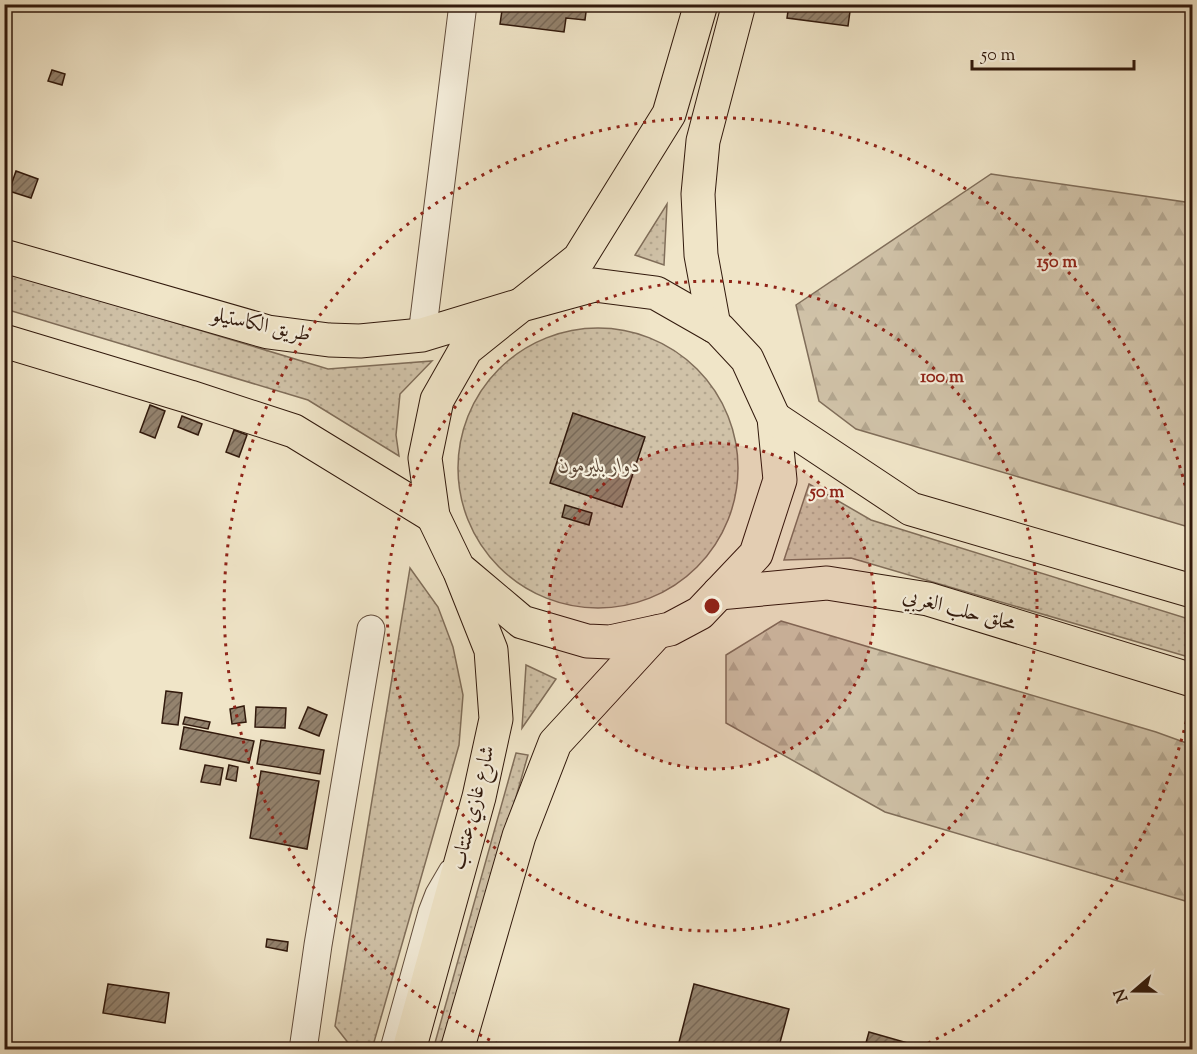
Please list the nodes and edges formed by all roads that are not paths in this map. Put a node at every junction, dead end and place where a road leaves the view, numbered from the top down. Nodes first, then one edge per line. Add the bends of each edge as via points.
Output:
1 (463, 4) edge
2 (701, 4) edge
3 (739, 4) edge
4 (4, 256) edge
5 (521, 305) junction
6 (714, 326) junction
7 (422, 335) junction
8 (4, 341) edge
9 (774, 418) junction
10 (433, 516) junction
11 (458, 568) junction
12 (1192, 591) edge
13 (719, 593) junction
14 (371, 629) dead end
15 (657, 632) junction
16 (1192, 680) edge
17 (466, 843) junction
18 (303, 1050) edge
19 (387, 1050) edge
20 (409, 1050) edge
21 (457, 1050) edge

1 - 7 street
2 - 5 main road, شارع غازي عنتاب via 669,114 579,259
3 - 6 main road via 703,141 698,194 701,255
4 - 7 main road, طريق الكاستيلو via 278,334 360,341
5 - 6 main road, طريق الكاستيلو via 594,285 656,293
5 - 7 main road, طريق الكاستيلو
5 - 10 main road, شارع غازي عنتاب via 466,349 436,400 425,458
6 - 9 main road, طريق الكاستيلو via 747,359
8 - 10 main road via 294,431
9 - 12 main road via 911,509
9 - 13 main road via 780,480 756,554
10 - 11 main road, شارع غازي عنتاب
11 - 15 main road via 522,622 587,641 610,642
11 - 17 main road, شارع غازي عنتاب via 491,650 496,719
13 - 15 main road via 699,613
13 - 16 main road, محلق حلب الغربي via 826,583 928,599
14 - 18 street
15 - 21 main road via 555,743 519,836
17 - 19 lane via 443,874 426,910
17 - 20 main road, شارع غازي عنتاب

